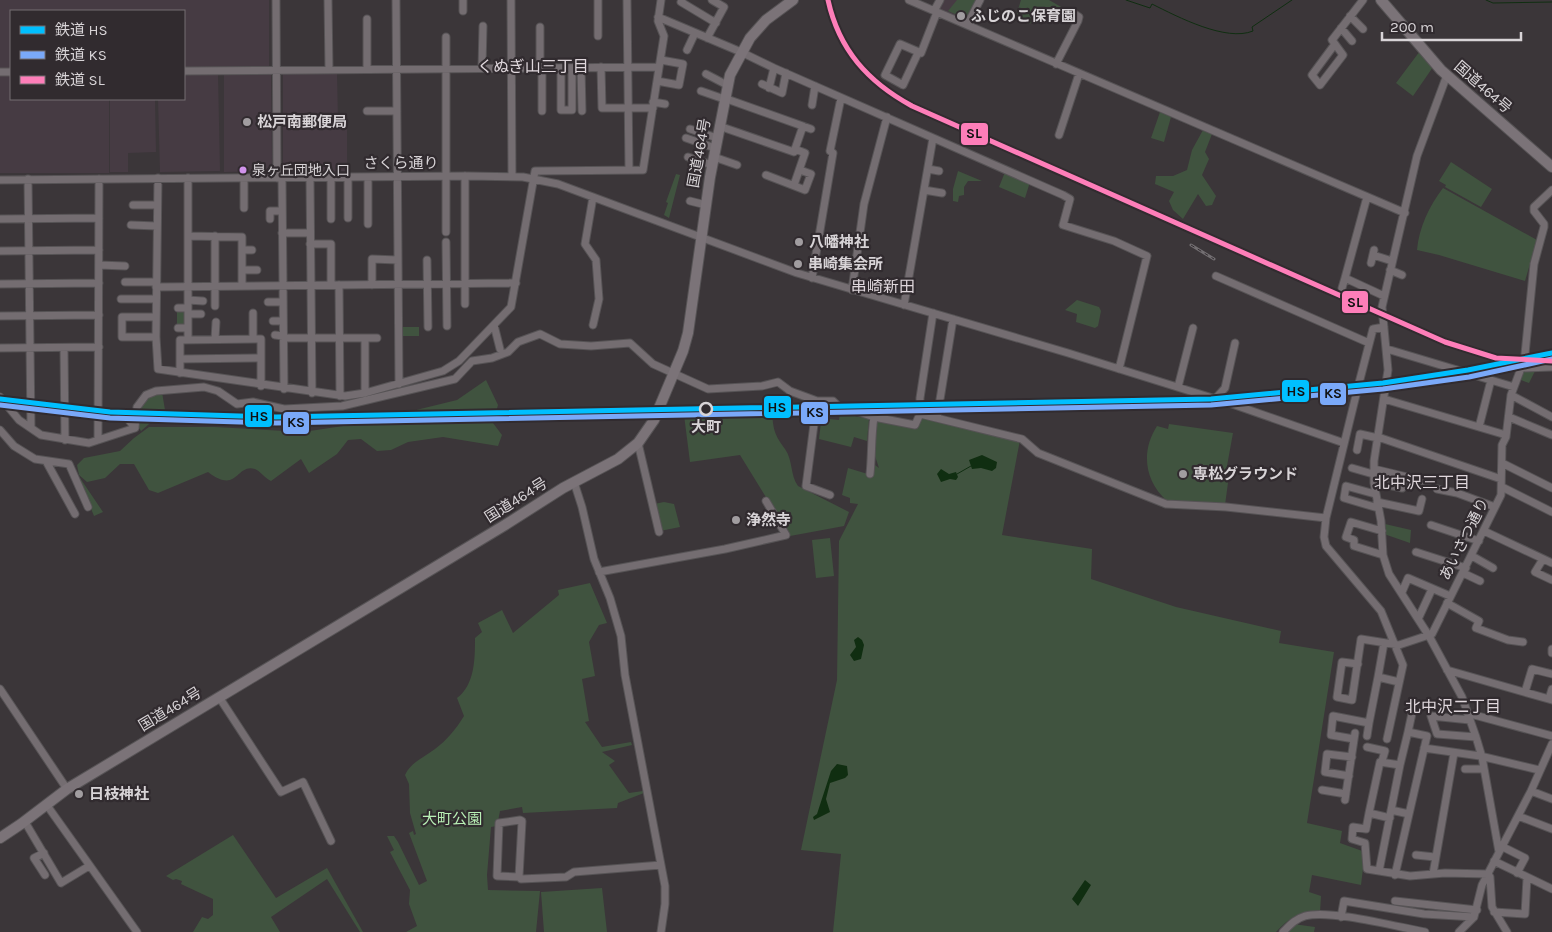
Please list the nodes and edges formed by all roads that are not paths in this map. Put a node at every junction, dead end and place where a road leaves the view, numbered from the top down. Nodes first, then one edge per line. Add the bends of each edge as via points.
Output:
1 (276, 0) edge
2 (328, 0) edge
3 (396, 0) edge
4 (463, 0) edge
5 (511, 0) edge
6 (598, 0) edge
7 (626, 0) edge
8 (661, 0) edge
9 (682, 0) edge
10 (712, 0) edge
11 (793, 0) edge
12 (909, 0) edge
13 (940, 0) edge
14 (980, 0) edge
15 (1363, 0) edge
16 (1381, 0) edge
17 (463, 11) dead end
18 (936, 12) junction
19 (1073, 12) dead end
20 (1350, 16) junction
21 (658, 17) junction
22 (366, 19) dead end
23 (716, 23) junction
24 (967, 25) junction
25 (482, 26) dead end
26 (540, 28) dead end
27 (1341, 28) junction
28 (1363, 29) dead end
29 (695, 33) junction
30 (598, 36) dead end
31 (446, 37) dead end
32 (707, 38) junction
33 (1352, 41) dead end
34 (1335, 44) junction
35 (687, 50) dead end
36 (741, 52) junction
37 (918, 53) junction
38 (660, 64) junction
39 (1056, 64) junction
40 (581, 67) junction
41 (602, 67) junction
42 (628, 67) junction
43 (482, 68) junction
44 (512, 68) junction
45 (541, 68) junction
46 (561, 68) junction
47 (572, 68) junction
48 (774, 68) junction
49 (367, 69) junction
50 (396, 69) junction
51 (446, 69) junction
52 (276, 70) junction
53 (329, 70) junction
54 (185, 71) edge
55 (786, 73) junction
56 (706, 74) dead end
57 (1079, 74) junction
58 (1447, 75) junction
59 (657, 81) junction
60 (762, 84) dead end
61 (727, 85) junction
62 (815, 86) junction
63 (770, 88) junction
64 (701, 91) dead end
65 (841, 98) junction
66 (724, 99) junction
67 (812, 102) dead end
68 (665, 104) dead end
69 (653, 105) junction
70 (628, 107) junction
71 (366, 111) dead end
72 (397, 111) junction
73 (542, 111) dead end
74 (582, 112) dead end
75 (887, 118) junction
76 (719, 126) junction
77 (803, 126) junction
78 (690, 129) dead end
79 (811, 129) dead end
80 (1058, 135) dead end
81 (686, 138) dead end
82 (933, 138) junction
83 (795, 149) junction
84 (715, 152) junction
85 (690, 159) dead end
86 (737, 166) dead end
87 (1552, 167) edge
88 (928, 168) junction
89 (629, 170) junction
90 (800, 170) junction
91 (940, 171) dead end
92 (766, 175) dead end
93 (397, 176) junction
94 (446, 176) junction
95 (465, 176) junction
96 (512, 176) junction
97 (348, 177) junction
98 (368, 177) junction
99 (158, 178) junction
100 (188, 178) junction
101 (244, 178) junction
102 (280, 178) junction
103 (310, 178) junction
104 (331, 178) junction
105 (99, 179) junction
106 (534, 179) junction
107 (0, 180) edge
108 (28, 180) junction
109 (794, 185) junction
110 (924, 190) junction
111 (1552, 190) edge
112 (942, 194) dead end
113 (1367, 196) junction
114 (593, 197) junction
115 (690, 201) dead end
116 (133, 205) dead end
117 (157, 205) junction
118 (706, 205) junction
119 (244, 208) dead end
120 (282, 211) junction
121 (1404, 213) junction
122 (99, 218) junction
123 (348, 218) dead end
124 (0, 219) edge
125 (29, 219) junction
126 (331, 219) dead end
127 (270, 220) dead end
128 (368, 224) dead end
129 (131, 226) dead end
130 (157, 226) junction
131 (310, 232) junction
132 (446, 232) dead end
133 (282, 233) junction
134 (188, 236) junction
135 (215, 236) junction
136 (701, 238) junction
137 (446, 242) dead end
138 (310, 244) junction
139 (99, 250) junction
140 (242, 250) junction
141 (252, 250) dead end
142 (0, 251) edge
143 (29, 251) junction
144 (1373, 256) dead end
145 (398, 260) junction
146 (427, 260) dead end
147 (1392, 261) junction
148 (99, 265) junction
149 (125, 266) dead end
150 (242, 270) junction
151 (256, 270) dead end
152 (1390, 270) junction
153 (1402, 275) dead end
154 (1216, 276) dead end
155 (812, 278) junction
156 (1345, 278) junction
157 (125, 282) dead end
158 (99, 283) junction
159 (465, 283) junction
160 (516, 283) junction
161 (0, 284) edge
162 (29, 284) junction
163 (156, 284) junction
164 (372, 284) junction
165 (398, 284) junction
166 (428, 284) junction
167 (446, 284) junction
168 (335, 285) junction
169 (188, 286) junction
170 (215, 286) junction
171 (242, 286) junction
172 (283, 286) junction
173 (311, 286) junction
174 (1342, 288) dead end
175 (852, 290) junction
176 (1384, 296) junction
177 (121, 299) dead end
178 (156, 299) junction
179 (204, 301) dead end
180 (268, 302) dead end
181 (283, 302) junction
182 (465, 304) dead end
183 (904, 305) junction
184 (215, 306) dead end
185 (178, 308) dead end
186 (188, 308) junction
187 (253, 313) dead end
188 (933, 313) junction
189 (201, 314) dead end
190 (99, 315) junction
191 (0, 316) edge
192 (30, 316) junction
193 (156, 317) junction
194 (953, 318) junction
195 (273, 321) dead end
196 (283, 321) junction
197 (216, 322) dead end
198 (494, 325) junction
199 (593, 325) dead end
200 (447, 326) dead end
201 (428, 327) dead end
202 (1384, 327) junction
203 (178, 328) dead end
204 (188, 328) junction
205 (1193, 328) dead end
206 (275, 336) dead end
207 (156, 337) junction
208 (283, 337) junction
209 (312, 338) junction
210 (340, 338) junction
211 (365, 338) junction
212 (377, 338) dead end
213 (216, 339) junction
214 (253, 339) junction
215 (188, 340) junction
216 (1235, 343) dead end
217 (1369, 343) junction
218 (99, 347) junction
219 (0, 348) edge
220 (30, 348) junction
221 (64, 348) junction
222 (473, 348) junction
223 (500, 349) dead end
224 (1387, 349) junction
225 (1525, 354) dead end
226 (261, 358) junction
227 (180, 359) junction
228 (479, 359) junction
229 (1552, 366) edge
230 (1119, 369) junction
231 (180, 373) junction
232 (674, 374) junction
233 (1491, 380) junction
234 (1359, 383) dead end
235 (399, 384) junction
236 (261, 386) junction
237 (1178, 387) junction
238 (284, 389) junction
239 (1357, 391) dead end
240 (1513, 391) junction
241 (312, 393) junction
242 (365, 393) junction
243 (340, 396) junction
244 (0, 397) edge
245 (1215, 399) junction
246 (1384, 399) junction
247 (817, 400) junction
248 (920, 414) junction
249 (1509, 416) junction
250 (874, 417) junction
251 (1552, 417) edge
252 (937, 418) junction
253 (128, 419) dead end
254 (1479, 427) junction
255 (31, 428) junction
256 (135, 428) junction
257 (0, 430) edge
258 (1506, 436) junction
259 (1552, 436) edge
260 (1378, 437) junction
261 (65, 440) junction
262 (98, 440) junction
263 (638, 443) junction
264 (1344, 443) junction
265 (1356, 450) dead end
266 (46, 461) junction
267 (1502, 463) junction
268 (1352, 468) dead end
269 (1374, 471) junction
270 (870, 474) dead end
271 (1405, 477) junction
272 (1502, 479) junction
273 (574, 482) junction
274 (1428, 482) dead end
275 (1374, 484) junction
276 (1502, 488) junction
277 (1552, 488) edge
278 (1437, 489) dead end
279 (1375, 494) junction
280 (830, 495) dead end
281 (1422, 499) dead end
282 (766, 502) dead end
283 (1377, 505) junction
284 (88, 507) dead end
285 (1495, 507) junction
286 (1552, 512) edge
287 (75, 514) dead end
288 (1326, 518) junction
289 (1432, 525) dead end
290 (1382, 530) junction
291 (1484, 531) junction
292 (658, 532) dead end
293 (1479, 541) junction
294 (1416, 552) dead end
295 (1383, 555) junction
296 (1472, 556) junction
297 (1543, 559) junction
298 (1552, 563) edge
299 (1493, 568) dead end
300 (1464, 571) junction
301 (599, 572) junction
302 (1552, 580) edge
303 (1480, 582) dead end
304 (1432, 589) junction
305 (1402, 592) junction
306 (1449, 600) junction
307 (1419, 617) junction
308 (1429, 636) junction
309 (1523, 642) dead end
310 (1384, 643) junction
311 (1396, 645) junction
312 (1358, 664) junction
313 (1447, 670) junction
314 (1552, 674) edge
315 (1378, 678) junction
316 (1399, 682) junction
317 (0, 689) edge
318 (1552, 689) edge
319 (1525, 692) junction
320 (220, 697) junction
321 (1550, 699) edge
322 (1414, 704) dead end
323 (1468, 717) junction
324 (1369, 723) junction
325 (1408, 732) junction
326 (1367, 736) dead end
327 (1552, 736) edge
328 (1476, 737) junction
329 (1387, 739) dead end
330 (1552, 744) edge
331 (1367, 747) dead end
332 (1424, 748) junction
333 (1454, 752) junction
334 (1482, 756) junction
335 (1352, 757) junction
336 (1382, 761) junction
337 (1400, 766) junction
338 (1465, 769) dead end
339 (1483, 769) junction
340 (1539, 770) junction
341 (1349, 776) junction
342 (67, 789) junction
343 (1322, 790) dead end
344 (1531, 791) junction
345 (1552, 800) edge
346 (46, 804) junction
347 (1391, 810) junction
348 (1369, 814) junction
349 (1409, 814) junction
350 (1518, 816) junction
351 (1390, 818) junction
352 (25, 822) junction
353 (1552, 829) edge
354 (0, 838) edge
355 (331, 841) dead end
356 (1500, 849) junction
357 (44, 853) junction
358 (1416, 855) dead end
359 (1435, 857) junction
360 (1494, 862) junction
361 (661, 865) junction
362 (89, 866) junction
363 (1379, 871) junction
364 (1517, 873) junction
365 (1433, 874) junction
366 (1488, 874) junction
367 (44, 875) dead end
368 (1395, 875) junction
369 (519, 877) junction
370 (1527, 878) junction
371 (1552, 889) edge
372 (1394, 901) dead end
373 (1494, 912) junction
374 (1475, 914) junction
375 (1341, 917) junction
376 (1506, 931) edge
377 (137, 932) edge
378 (661, 932) edge
379 (1283, 932) edge
380 (1425, 932) edge
381 (1459, 932) edge
382 (1514, 932) edge

1 - 52 street
2 - 53 street
3 - 50 street
4 - 17 street
5 - 44 street
6 - 30 street
7 - 42 street
8 - 21 street
9 - 23 street
10 - 23 street via 724,7
11 - 36 highway, 国道464号 via 766,20
12 - 18 street
13 - 18 street
14 - 24 street
15 - 20 street
16 - 58 highway, 国道464号
18 - 24 street
18 - 37 street via 921,53
19 - 39 street via 1079,18
20 - 27 street
20 - 28 street
21 - 29 street
21 - 38 street via 664,36
22 - 49 street
23 - 32 street
24 - 39 street
25 - 43 street
26 - 45 street
27 - 33 street
27 - 34 street via 1332,40
29 - 32 street
29 - 35 street
31 - 51 street
32 - 36 street
34 - 34 street via 1312,75 1320,85 1343,55
36 - 48 street
36 - 61 highway, 国道464号
37 - 37 street via 900,44 885,75 903,85
38 - 42 street
38 - 59 street
38 - 59 street via 683,64 679,85
39 - 57 street
40 - 41 street
40 - 47 street
40 - 74 street
41 - 42 street
41 - 70 street via 602,108
42 - 70 street
43 - 44 street
43 - 51 street
44 - 45 street
44 - 96 street
45 - 46 street
45 - 73 street
46 - 47 street
46 - 47 street via 561,110 572,110
48 - 55 street
48 - 63 street
49 - 50 street
49 - 53 street
50 - 51 street
50 - 72 street
51 - 94 street
52 - 53 street
52 - 54 street
52 - 102 street
55 - 62 street
55 - 63 street via 782,93
56 - 61 street
57 - 80 street
57 - 113 street
58 - 87 highway, 国道464号
58 - 121 street via 1417,156
59 - 69 street
60 - 63 street
61 - 66 highway, 国道464号
62 - 65 street
62 - 67 street
64 - 66 street
65 - 75 street
65 - 155 street
66 - 76 highway, 国道464号
66 - 77 street
68 - 69 street
69 - 70 street
69 - 89 street via 643,170
70 - 89 street
71 - 72 street
72 - 93 street
75 - 82 street
75 - 175 street via 864,204
76 - 83 street via 794,152
76 - 84 highway, 国道464号
77 - 79 street
77 - 83 street
78 - 84 street
81 - 84 street
82 - 88 street
82 - 230 street via 1070,199 1063,225 1114,241 1147,256
83 - 90 street via 805,153
84 - 85 street
84 - 86 street
84 - 118 highway, 国道464号
88 - 91 street
88 - 110 street
89 - 106 street via 535,171
90 - 109 street
90 - 109 street via 811,174 805,190
92 - 109 street
93 - 94 street, さくら通り
93 - 98 street, さくら通り
93 - 145 street
94 - 95 street, さくら通り
94 - 132 street
95 - 96 street, さくら通り
95 - 159 street
96 - 106 street, さくら通り
97 - 98 street, さくら通り
97 - 104 street, さくら通り
97 - 123 street
98 - 128 street
99 - 100 street, さくら通り
99 - 105 street, さくら通り
99 - 117 street
100 - 101 street, さくら通り
100 - 134 street
101 - 102 street, さくら通り
101 - 119 street
102 - 103 street, さくら通り
102 - 120 street
103 - 104 street, さくら通り
103 - 131 street
104 - 126 street
105 - 108 street, さくら通り
105 - 122 street
106 - 114 street, さくら通り
106 - 160 street
107 - 108 street, さくら通り
108 - 125 street
110 - 112 street
110 - 183 street
111 - 225 street via 1534,207 1544,227 1534,264
113 - 121 street
113 - 156 street
114 - 136 street, さくら通り
114 - 199 street via 585,244 596,260 599,299
115 - 118 street
116 - 117 street
117 - 130 street
118 - 136 highway, 国道464号
120 - 127 street via 270,211
120 - 133 street
121 - 147 street
122 - 125 street
122 - 139 street
124 - 125 street
125 - 143 street
129 - 130 street
130 - 163 street
131 - 133 street
131 - 138 street
133 - 172 street
134 - 135 street
134 - 169 street
135 - 140 street via 242,236
135 - 170 street
136 - 155 street, さくら通り
136 - 232 highway, 国道464号 via 690,325
137 - 167 street
138 - 168 street via 331,244
138 - 173 street
139 - 143 street
139 - 148 street
140 - 141 street
140 - 150 street
142 - 143 street
143 - 162 street
144 - 147 street
145 - 164 street via 372,260
145 - 165 street
146 - 166 street
147 - 152 street
148 - 149 street
148 - 158 street
150 - 151 street
150 - 171 street
152 - 153 street
152 - 176 street
154 - 217 street
155 - 175 street, さくら通り
156 - 174 street
156 - 176 street
157 - 163 street
158 - 162 street
158 - 190 street
159 - 160 street
159 - 167 street
159 - 182 street
160 - 198 street via 511,307
161 - 162 street
162 - 192 street
163 - 169 street
163 - 178 street
164 - 165 street
164 - 168 street
165 - 166 street
165 - 235 street
166 - 167 street
166 - 201 street
167 - 200 street
168 - 173 street
168 - 210 street
169 - 170 street
169 - 186 street
170 - 171 street
170 - 184 street
171 - 172 street
172 - 173 street
172 - 181 street
173 - 209 street
175 - 183 street, さくら通り
176 - 202 street
177 - 178 street
178 - 193 street
179 - 186 street
180 - 181 street
181 - 196 street
183 - 188 street, さくら通り
185 - 186 street
186 - 189 street
186 - 204 street
187 - 214 street
188 - 194 street, さくら通り
188 - 248 street
190 - 192 street
190 - 218 street
191 - 192 street
192 - 220 street
193 - 207 street
193 - 207 street via 122,317 122,337
194 - 230 street, さくら通り
194 - 252 street
195 - 196 street
196 - 208 street
197 - 213 street
198 - 222 street
198 - 223 street
202 - 217 street via 1373,329
202 - 224 street
203 - 204 street
204 - 215 street
205 - 237 street
206 - 208 street
207 - 231 street via 158,369
208 - 209 street
208 - 238 street
209 - 210 street
209 - 241 street
210 - 211 street
210 - 243 street
211 - 212 street
211 - 242 street
213 - 214 street
213 - 215 street
214 - 226 street via 260,339
215 - 227 street via 180,340
216 - 245 street via 1225,388
217 - 234 street
218 - 221 street
218 - 262 street
219 - 220 street
220 - 221 street
220 - 255 street
221 - 261 street
222 - 228 street
222 - 235 street via 443,371
224 - 233 street
224 - 246 street
226 - 227 street
226 - 236 street
227 - 231 street
228 - 232 street via 508,352 518,342 540,334 560,344 591,346 627,342 653,364
228 - 256 street via 472,361 455,379 342,406 284,409 253,402 237,404 218,391 204,387 156,391 146,395 137,407
229 - 240 street, あいさつ通り via 1522,366
230 - 237 street, さくら通り
231 - 236 street
232 - 247 street via 712,390 778,382 790,391
232 - 263 highway, 国道464号 via 654,420
233 - 240 street
233 - 254 street
235 - 242 street
236 - 238 street
237 - 245 street, さくら通り
238 - 241 street
239 - 264 street
240 - 249 street, あいさつ通り
240 - 251 street
241 - 243 street
242 - 243 street
244 - 255 street via 19,420
245 - 264 street, さくら通り
246 - 254 street
246 - 260 street
247 - 250 street via 834,401 841,409
247 - 280 street via 806,486
248 - 250 street via 916,426
248 - 252 street
249 - 258 street, あいさつ通り
249 - 259 street
250 - 270 street
252 - 288 street via 1022,439 1038,453 1166,504
253 - 256 street
254 - 258 street
255 - 261 street via 42,436
256 - 262 street
257 - 266 street via 14,446
258 - 267 street, あいさつ通り via 1502,445
260 - 265 street via 1360,434
260 - 269 street
260 - 272 street
261 - 262 street via 89,443
263 - 273 highway, 国道464号 via 610,464
263 - 292 street
264 - 288 street
266 - 284 street via 68,464
266 - 287 street
267 - 272 street, あいさつ通り
267 - 277 street
268 - 269 street
269 - 271 street
269 - 275 street
271 - 274 street
271 - 275 street via 1402,488
272 - 276 street, あいさつ通り
273 - 301 street
273 - 320 highway, 国道464号
275 - 279 street
276 - 285 street, あいさつ通り
276 - 286 street
278 - 285 street
279 - 283 street
279 - 283 street via 1346,486 1344,498
281 - 283 street via 1419,512
282 - 301 street via 786,535
283 - 290 street
285 - 291 street, あいさつ通り
288 - 311 street via 1326,546 1381,611
289 - 293 street
290 - 295 street
290 - 295 street via 1350,522 1346,537 1354,540 1354,546
291 - 293 street, あいさつ通り
291 - 297 street
293 - 296 street, あいさつ通り
294 - 300 street
295 - 305 street via 1389,574
296 - 299 street
296 - 300 street, あいさつ通り
297 - 298 street
297 - 302 street via 1535,572
300 - 303 street
300 - 306 street, あいさつ通り
301 - 361 street via 621,636 625,675
304 - 305 street via 1408,578
304 - 306 street
304 - 307 street
305 - 307 street
306 - 308 street, あいさつ通り
306 - 309 street via 1479,621 1476,628
307 - 308 street
308 - 311 street
308 - 313 street
310 - 311 street
310 - 312 street via 1361,639
310 - 315 street
311 - 316 street via 1403,665
312 - 312 street via 1352,700 1337,696 1342,662
313 - 319 street
313 - 323 street via 1462,697
314 - 319 street via 1532,669
315 - 316 street
315 - 324 street
316 - 329 street
317 - 342 street
318 - 321 street
319 - 321 street
320 - 342 highway, 国道464号
320 - 355 street via 281,792 303,782
322 - 325 street
323 - 327 street
323 - 328 street
323 - 328 street via 1431,716 1437,734
324 - 326 street
324 - 335 street via 1334,716 1331,735 1355,736
325 - 332 street via 1427,736
325 - 337 street
328 - 334 street
330 - 340 street
331 - 336 street via 1385,751
332 - 333 street
332 - 349 street
333 - 334 street
333 - 359 street
334 - 339 street
334 - 340 street
335 - 341 street
335 - 341 street via 1327,754 1325,772
336 - 337 street
336 - 348 street
337 - 347 street
338 - 339 street
339 - 356 street
340 - 344 street
341 - 343 street via 1346,797
342 - 346 highway, 国道464号
344 - 345 street
344 - 350 street
346 - 352 highway, 国道464号
346 - 362 street
347 - 349 street
347 - 351 street
348 - 351 street
348 - 363 street via 1366,828 1354,827 1352,839 1365,843 1367,869
349 - 368 street
350 - 353 street
350 - 356 street
351 - 363 street
352 - 354 highway, 国道464号
352 - 357 street
356 - 360 street
356 - 364 street via 1525,858
357 - 362 street via 61,882
357 - 367 street via 34,858
358 - 359 street
359 - 365 street
360 - 364 street
360 - 366 street
361 - 369 street via 574,872 566,877
361 - 378 street via 665,897
362 - 377 street
363 - 368 street
364 - 370 street
365 - 366 street
365 - 368 street
366 - 373 street
366 - 374 street
369 - 369 street via 522,821 499,823 498,876
370 - 371 street
370 - 373 street via 1525,914
372 - 374 street
373 - 376 street
374 - 375 street via 1424,914 1344,901
374 - 381 street
375 - 379 street via 1307,916 1291,923
375 - 380 street
376 - 382 street

